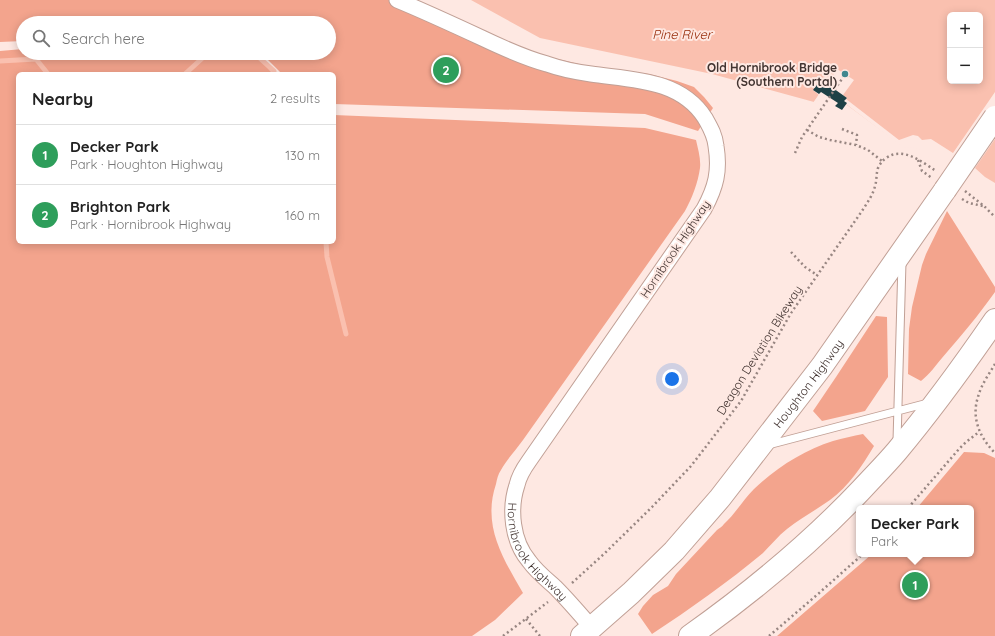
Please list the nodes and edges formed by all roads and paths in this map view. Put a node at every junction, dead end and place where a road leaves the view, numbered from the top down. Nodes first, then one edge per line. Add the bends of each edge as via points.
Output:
1 (397, 0) edge
2 (844, 76) dead end
3 (995, 117) edge
4 (842, 129) dead end
5 (807, 130) junction
6 (856, 145) junction
7 (795, 153) dead end
8 (918, 159) dead end
9 (882, 162) junction
10 (984, 206) dead end
11 (995, 217) edge
12 (902, 251) junction
13 (791, 252) dead end
14 (817, 275) junction
15 (995, 320) edge
16 (995, 364) edge
17 (936, 402) junction
18 (898, 411) junction
19 (979, 432) junction
20 (758, 448) junction
21 (897, 452) junction
22 (995, 453) edge
23 (911, 505) edge
24 (860, 557) edge
25 (574, 581) dead end
26 (540, 609) dead end
27 (526, 619) junction
28 (717, 626) edge
29 (587, 632) edge
30 (503, 636) edge
31 (540, 636) edge
32 (690, 636) edge
33 (769, 636) edge

1 - 29 street, Hornibrook Highway via 541,63 588,74 644,81 676,91 693,103 715,138 718,155 717,177 704,209 529,461 517,484 513,509 521,550 528,561 554,587
2 - 5 path
3 - 12 highway, Houghton Highway, bridge
4 - 6 path via 857,135
5 - 6 path via 819,137
5 - 7 path
6 - 9 path via 868,150
8 - 9 path via 908,154 897,154
9 - 14 path, Deagon Deviation Bikeway via 878,167 872,194
10 - 11 path
12 - 18 lane
12 - 20 highway, Houghton Highway via 822,366
13 - 14 path via 805,268
14 - 25 path, Deagon Deviation Bikeway via 791,313 741,401 691,466 606,553
15 - 17 highway
16 - 19 path via 978,397 976,420
17 - 18 lane
17 - 21 highway
18 - 20 lane
18 - 21 lane
19 - 22 path
19 - 23 path via 959,449
20 - 29 highway, Houghton Highway via 720,498 674,551
21 - 28 highway via 827,525 747,594
24 - 33 path
26 - 27 path
27 - 30 path
27 - 31 path
28 - 32 highway

